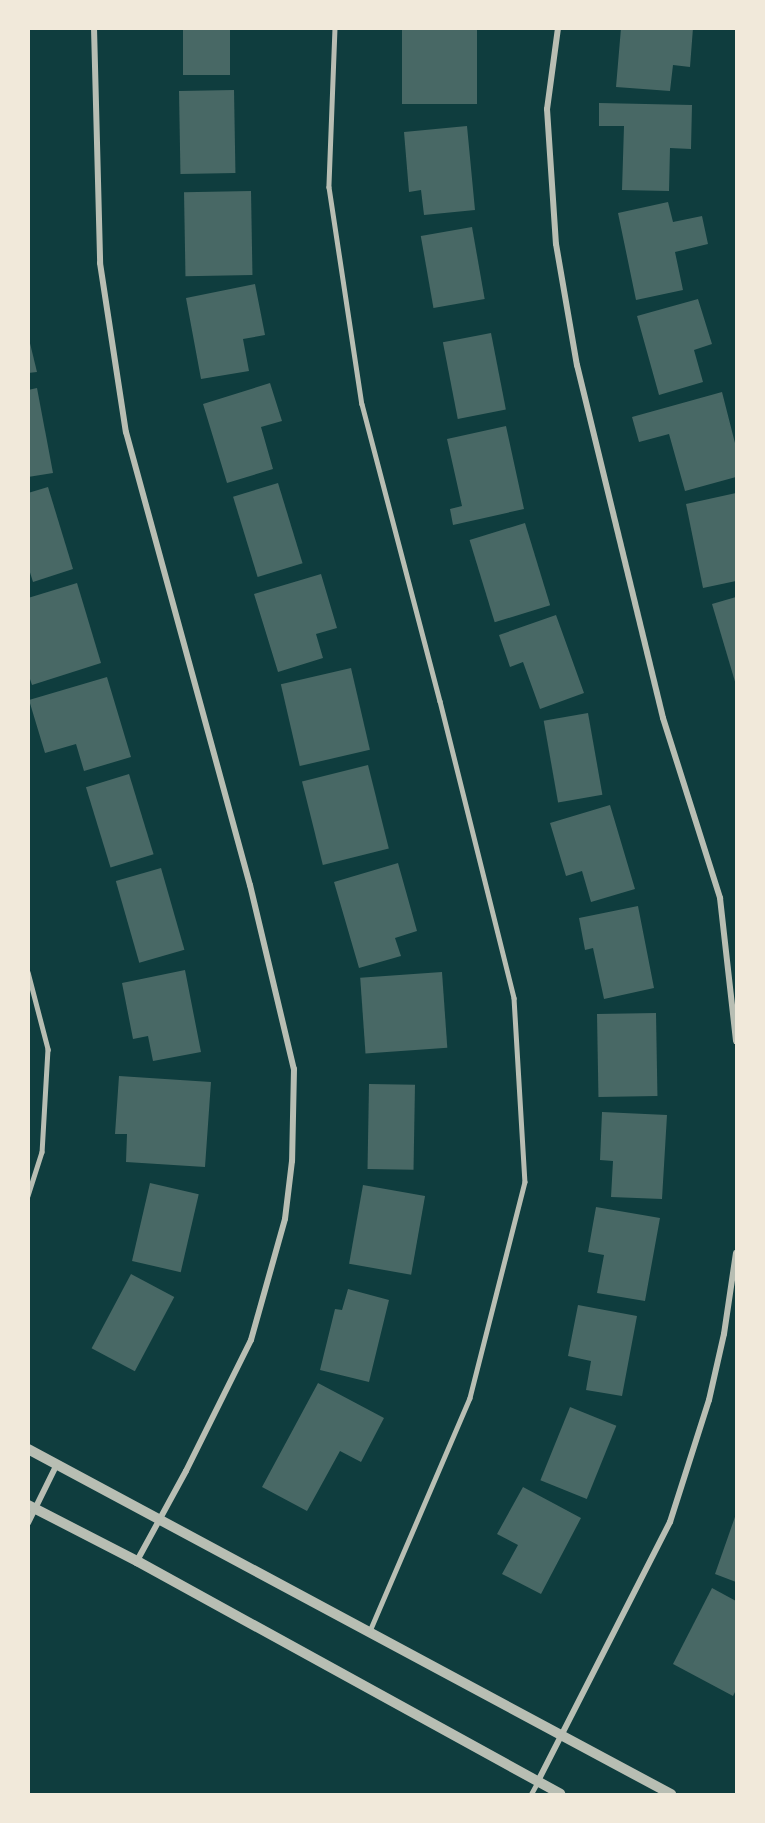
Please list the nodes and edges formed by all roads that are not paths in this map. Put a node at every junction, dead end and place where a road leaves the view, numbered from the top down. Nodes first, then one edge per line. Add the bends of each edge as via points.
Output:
1 (94, 28) edge
2 (334, 28) edge
3 (558, 28) edge
4 (28, 972) edge
5 (736, 1041) edge
6 (28, 1196) edge
7 (736, 1253) edge
8 (28, 1449) edge
9 (57, 1464) junction
10 (32, 1506) edge
11 (158, 1519) junction
12 (28, 1522) edge
13 (136, 1561) junction
14 (369, 1634) junction
15 (560, 1734) junction
16 (537, 1783) junction
17 (531, 1794) edge
18 (560, 1794) edge
19 (671, 1794) edge

1 - 11 street via 100,263 126,432 250,885 294,1069 292,1161 285,1220 251,1340
2 - 14 lane via 329,188 362,404 514,998 525,1182 470,1398
3 - 5 street via 547,109 556,244 577,366 663,718 720,898
4 - 6 lane via 48,1049 42,1152
7 - 15 street via 709,1400 670,1521
8 - 9 street
9 - 10 street
9 - 11 street
10 - 12 street
10 - 13 street
11 - 13 street
11 - 14 street
13 - 16 street
14 - 15 street
15 - 16 street
15 - 19 street
16 - 17 lane
16 - 18 street

